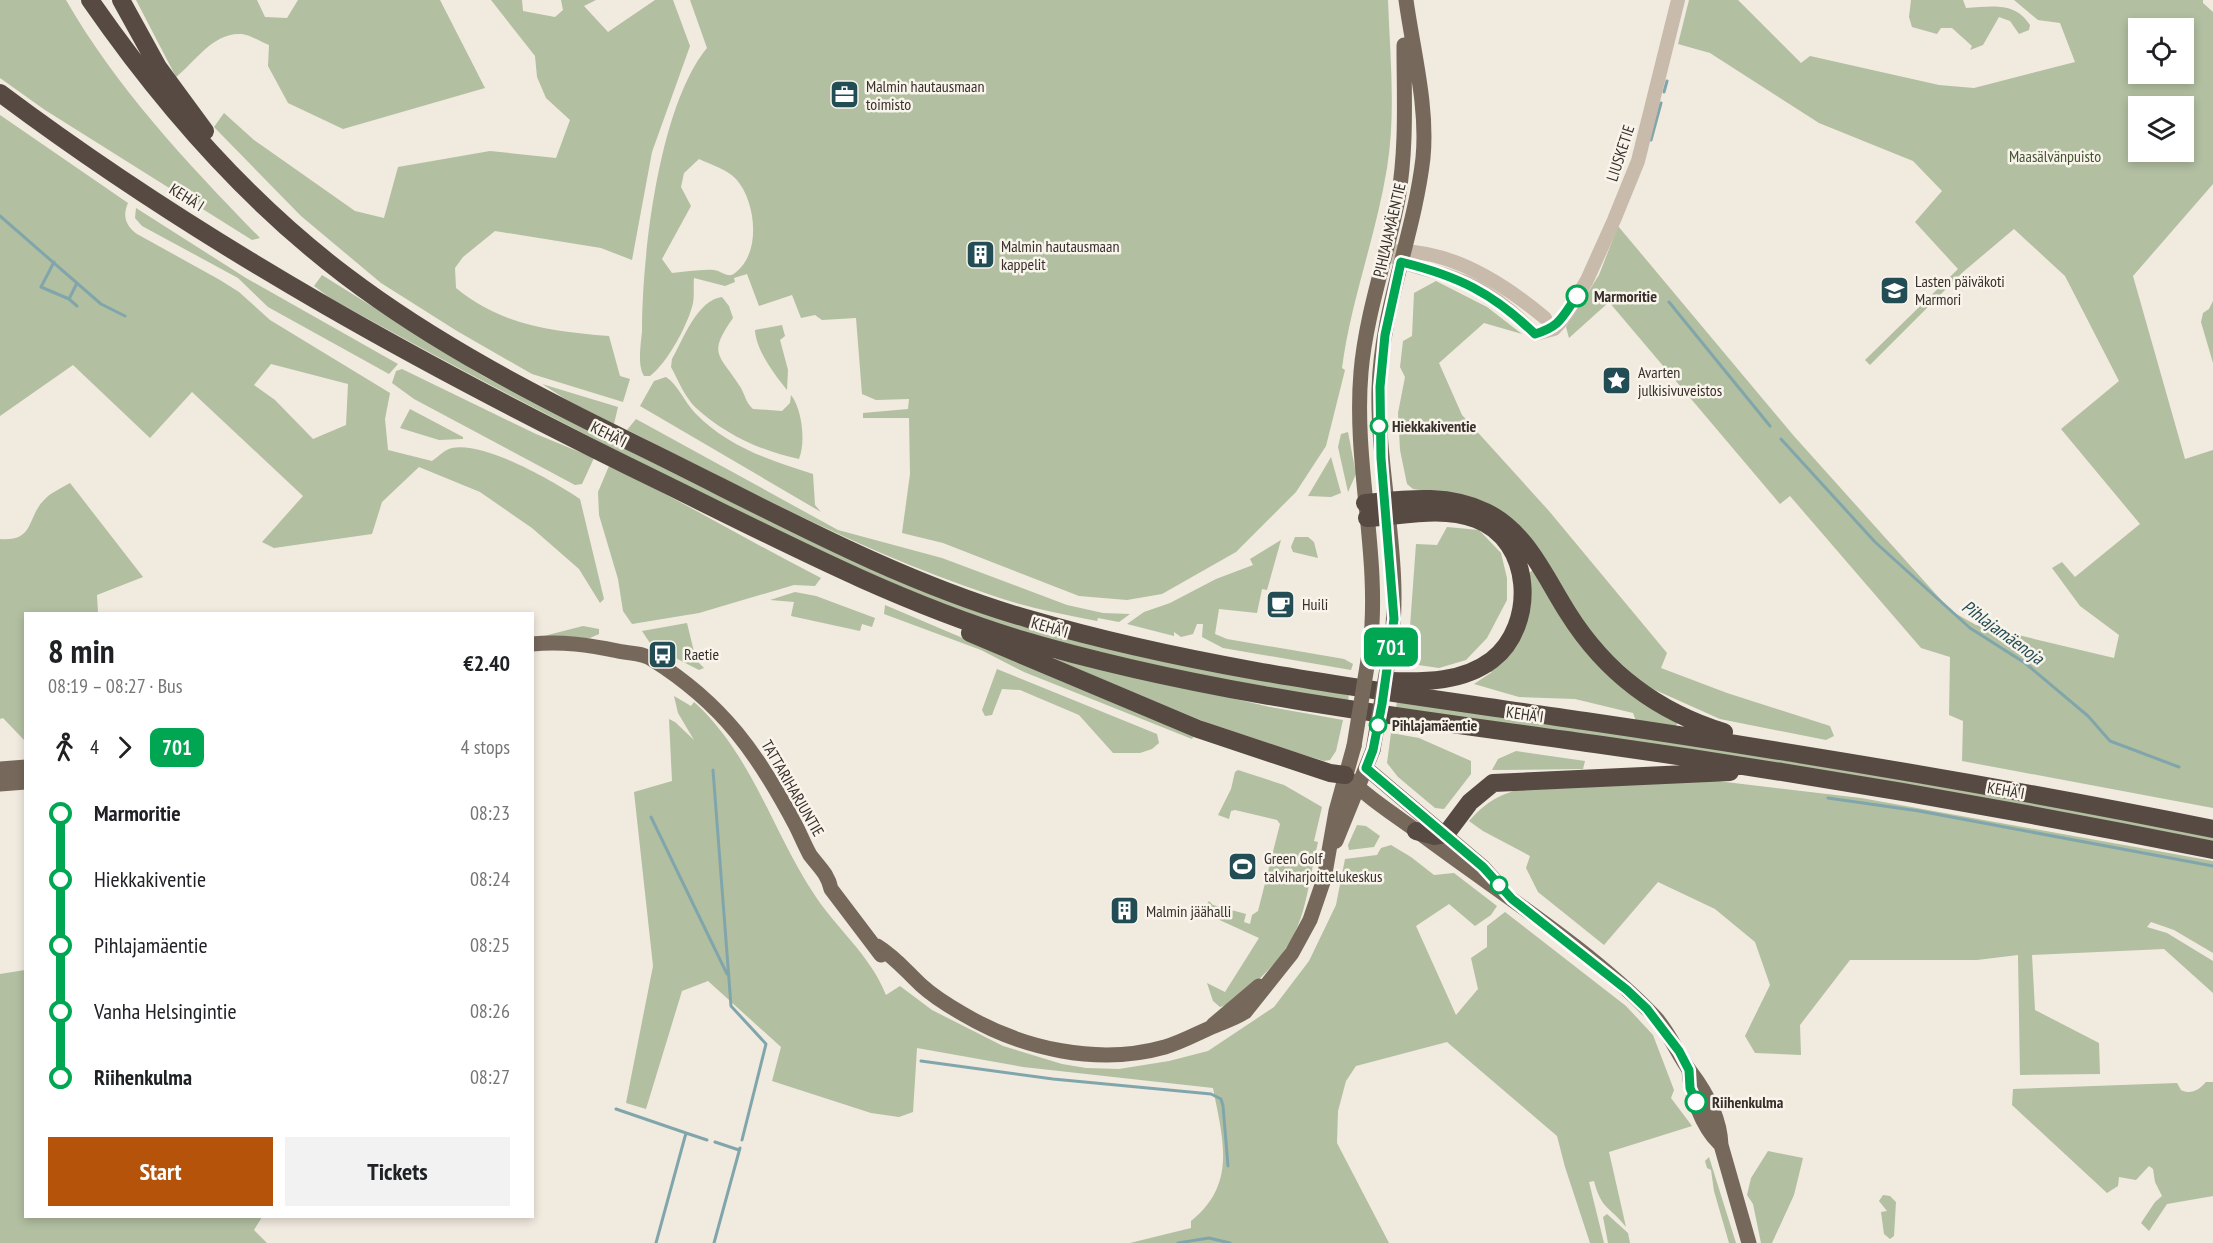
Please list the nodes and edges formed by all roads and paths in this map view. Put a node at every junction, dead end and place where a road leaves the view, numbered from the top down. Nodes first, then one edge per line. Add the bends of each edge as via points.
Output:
1 (90, 0) edge
2 (121, 0) edge
3 (1405, 0) edge
4 (1677, 0) edge
5 (2, 95) edge
6 (237, 180) junction
7 (1386, 252) junction
8 (1403, 256) junction
9 (1569, 307) junction
10 (1545, 318) junction
11 (1535, 334) junction
12 (1386, 509) junction
13 (1366, 510) junction
14 (856, 576) junction
15 (534, 644) edge
16 (1304, 678) junction
17 (1790, 752) junction
18 (24, 767) edge
19 (1366, 768) junction
20 (0, 769) edge
21 (1780, 772) junction
22 (1351, 781) junction
23 (24, 782) edge
24 (0, 784) edge
25 (2213, 829) edge
26 (1416, 831) junction
27 (1446, 834) junction
28 (2213, 850) edge
29 (1512, 899) junction
30 (1749, 1243) edge

1 - 6 highway, KEHÄ I via 172,110
2 - 6 highway via 158,67 222,150
3 - 7 main road, PIHLAJAMÄENTIE via 1404,154
3 - 8 main road, PIHLAJAMÄENTIE via 1423,116 1423,146
4 - 9 street, LIUSKETIE via 1638,161 1587,280
5 - 14 highway, KEHÄ I via 154,199 350,320 568,436
6 - 16 highway, KEHÄ I via 319,255 429,333 533,393 838,543 920,580 1024,618 1146,650
7 - 8 street
7 - 13 main road, PIHLAJAMÄENTIE via 1360,372 1359,426
8 - 10 street via 1454,263 1493,279
8 - 11 street via 1485,292
8 - 12 main road, PIHLAJAMÄENTIE via 1384,340 1380,387
9 - 10 street
9 - 11 street, LIUSKETIE via 1554,328
10 - 11 street
12 - 13 highway
12 - 16 highway via 1456,514 1479,520 1497,532 1516,558 1522,581 1522,607 1516,630 1493,659 1455,677 1420,682
12 - 17 highway via 1441,499 1470,505 1497,518 1523,542 1575,623 1630,685 1652,701 1703,726
12 - 19 main road, PIHLAJAMÄENTIE, bridge via 1394,593 1390,651 1373,750
13 - 22 main road, PIHLAJAMÄENTIE, bridge via 1374,617
14 - 21 highway, KEHÄ I via 1016,638 1187,681
14 - 22 highway via 895,601 1198,729
15 - 22 main road, TATTARIHARJUNTIE via 586,644 643,655 698,691 723,715 768,776 811,855 829,879 831,889 877,946 884,962 988,1027 1029,1042 1087,1055 1151,1051 1245,1012 1292,953 1310,920
16 - 17 highway, KEHÄ I
17 - 25 highway, KEHÄ I
18 - 20 main road
19 - 22 main road
19 - 27 main road
21 - 27 highway via 1493,783 1470,802
21 - 28 highway, KEHÄ I
22 - 26 main road
23 - 24 main road
26 - 27 highway via 1435,836
26 - 29 main road
27 - 29 main road
29 - 30 main road via 1636,998 1667,1032 1689,1070 1690,1088 1711,1135 1721,1145

